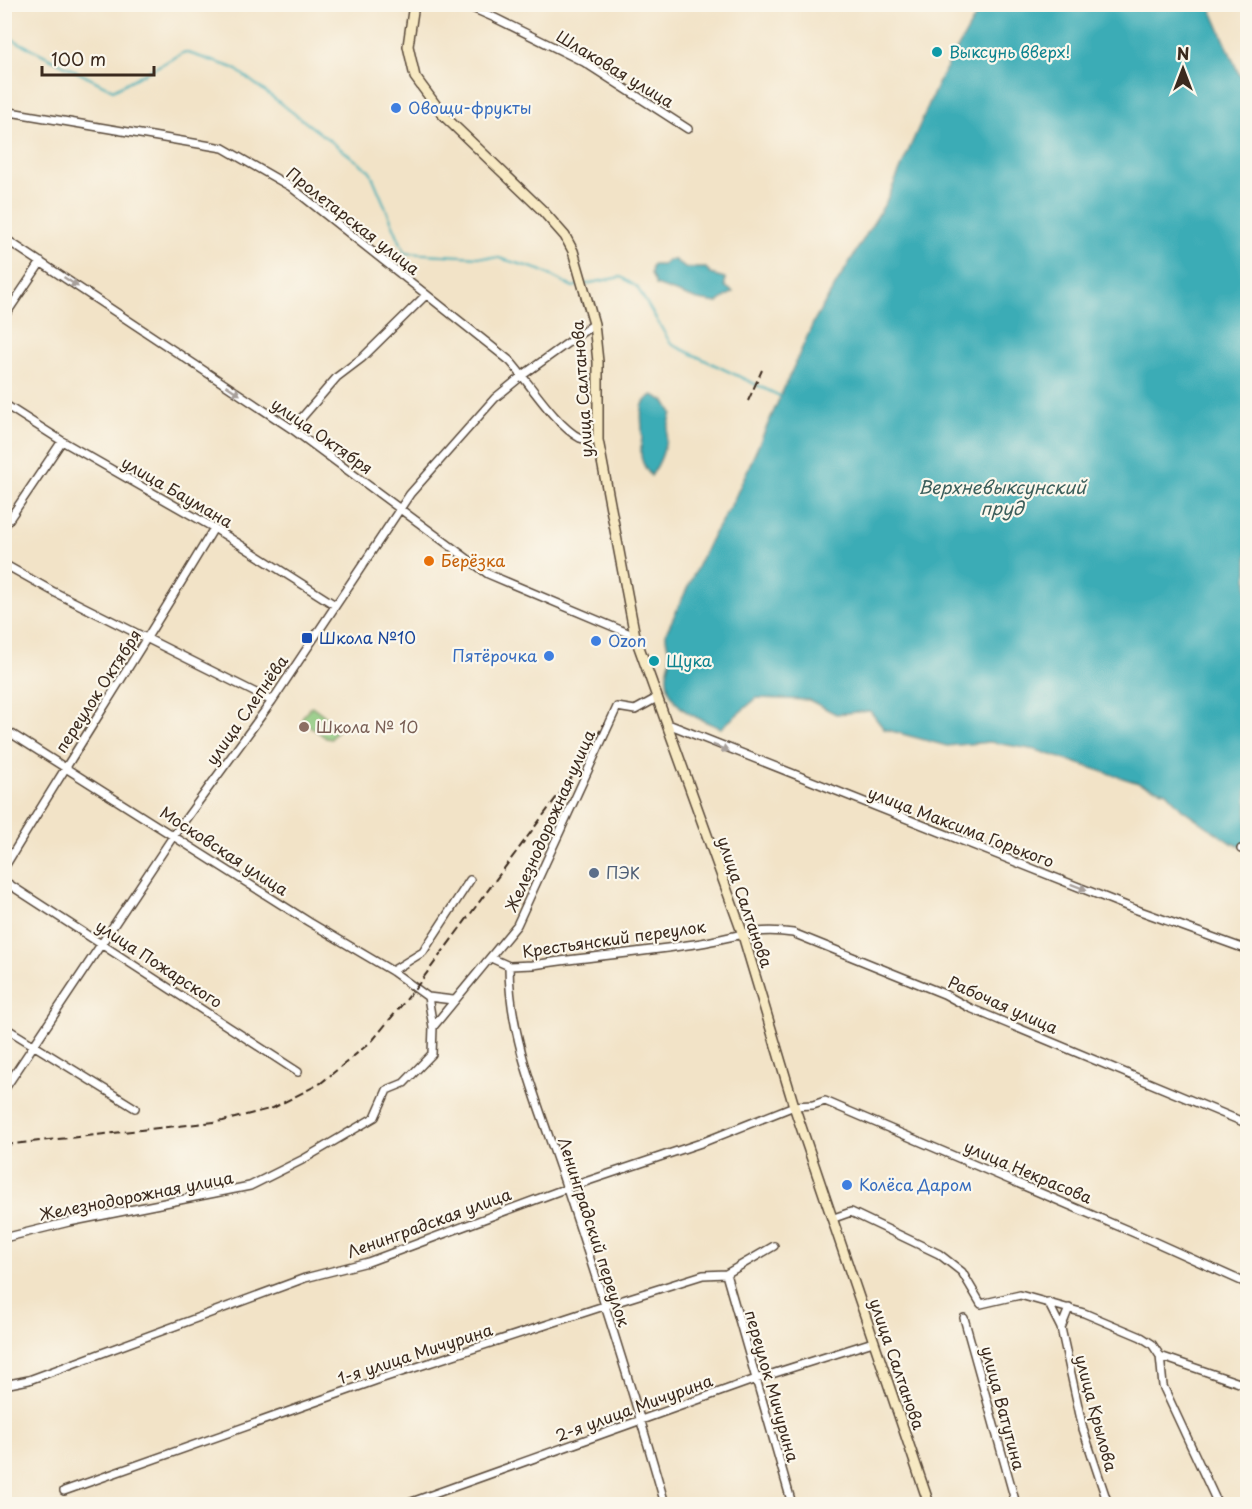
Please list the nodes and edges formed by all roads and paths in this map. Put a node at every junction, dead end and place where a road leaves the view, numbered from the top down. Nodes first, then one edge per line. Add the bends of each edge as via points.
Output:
1 (414, 4) edge
2 (463, 4) edge
3 (4, 111) edge
4 (688, 129) dead end
5 (4, 238) edge
6 (41, 262) junction
7 (426, 295) junction
8 (4, 317) edge
9 (594, 324) junction
10 (523, 375) junction
11 (4, 404) edge
12 (292, 429) junction
13 (598, 440) junction
14 (62, 441) junction
15 (399, 508) junction
16 (4, 527) edge
17 (214, 528) junction
18 (4, 564) edge
19 (335, 605) junction
20 (634, 636) junction
21 (148, 640) junction
22 (655, 699) junction
23 (272, 701) junction
24 (668, 724) junction
25 (4, 729) edge
26 (65, 767) junction
27 (174, 835) junction
28 (4, 868) edge
29 (470, 880) dead end
30 (4, 881) edge
31 (742, 932) junction
32 (103, 943) junction
33 (1248, 950) edge
34 (491, 958) junction
35 (509, 966) junction
36 (392, 971) junction
37 (428, 997) junction
38 (453, 1000) junction
39 (4, 1027) edge
40 (433, 1027) junction
41 (34, 1045) junction
42 (298, 1072) dead end
43 (4, 1090) edge
44 (794, 1106) junction
45 (135, 1108) dead end
46 (1248, 1124) edge
47 (567, 1188) junction
48 (834, 1218) junction
49 (4, 1238) edge
50 (774, 1246) dead end
51 (726, 1275) junction
52 (1248, 1284) edge
53 (1048, 1302) junction
54 (604, 1306) junction
55 (1069, 1308) junction
56 (964, 1318) dead end
57 (1060, 1328) junction
58 (873, 1342) junction
59 (1160, 1356) junction
60 (756, 1379) junction
61 (4, 1385) edge
62 (1248, 1386) edge
63 (640, 1421) junction
64 (64, 1491) dead end
65 (406, 1504) edge
66 (665, 1504) edge
67 (792, 1504) edge
68 (928, 1504) edge
69 (1016, 1504) edge
70 (1108, 1504) edge
71 (1218, 1504) edge

1 - 9 main road, улица Салтанова via 408,46 415,77 443,115 565,236 579,268
2 - 4 street, Шлаковая улица via 584,62
3 - 7 street, Пролетарская улица via 223,148 291,187
5 - 6 street, улица Октября
6 - 8 street
6 -> 12 street, улица Октября
7 - 10 street, Пролетарская улица via 495,348
7 - 12 street via 362,358 337,376
9 - 10 street, улица Слепнёва
9 - 13 main road, улица Салтанова
10 - 13 street, Пролетарская улица via 530,389 572,432 580,438
10 - 15 street, улица Слепнёва via 468,427
11 - 14 street, улица Баумана
12 - 15 street, улица Октября
13 - 20 main road, улица Салтанова
14 - 16 street
14 - 17 street, улица Баумана
15 - 19 street, улица Слепнёва
15 - 20 street, улица Октября via 488,574
17 - 19 street, улица Баумана
17 - 21 street, переулок Октября
18 - 21 street
19 - 23 street, улица Слепнёва
20 - 22 main road, улица Салтанова
21 - 23 street
21 - 26 street, переулок Октября
22 - 24 main road, улица Салтанова
22 - 34 street, Железнодорожная улица via 635,710 617,707 517,925
23 - 27 street, улица Слепнёва
24 - 31 main road, улица Салтанова
24 -> 33 street, улица Максима Горького via 1118,903
25 - 26 street, Московская улица
26 - 27 street, Московская улица
26 - 28 street, переулок Октября
27 - 32 street, улица Слепнёва
27 - 36 street, Московская улица
29 - 36 street via 423,952
30 - 32 street, улица Пожарского
31 - 35 street, Крестьянский переулок via 708,941
31 - 44 main road, улица Салтанова
31 - 46 street, Рабочая улица via 793,933
32 - 41 street, улица Слепнёва
32 - 42 street, улица Пожарского
34 - 35 street, Крестьянский переулок
34 - 38 street, Железнодорожная улица
35 - 47 street, Ленинградский переулок via 509,992 522,1053
36 - 37 street, Московская улица
37 - 38 street
37 - 40 street
38 - 40 street, Железнодорожная улица
39 - 41 street
40 - 49 street, Железнодорожная улица via 432,1054 404,1083 387,1090 375,1117 250,1186
41 - 43 street, улица Слепнёва
41 - 45 street
44 - 47 street, Ленинградская улица via 701,1143
44 - 48 main road, улица Салтанова
44 - 52 street, улица Некрасова via 825,1101 860,1114
47 - 54 street, Ленинградский переулок
47 - 61 street, Ленинградская улица via 368,1262 305,1278 29,1380
48 - 53 street via 851,1212 939,1254 962,1272 981,1304 1020,1295
48 - 58 main road, улица Салтанова
50 - 51 street, 1-я улица Мичурина
51 - 54 street, 1-я улица Мичурина via 702,1275
51 - 60 street, переулок Мичурина
53 - 55 street
53 - 57 street, улица Крылова
54 - 63 street, Ленинградский переулок
54 - 64 street, 1-я улица Мичурина via 369,1383
55 - 57 street
55 - 59 street via 1141,1337
56 - 69 street, улица Ватутина
57 - 70 street, улица Крылова via 1083,1429
58 - 60 street, 2-я улица Мичурина
58 - 68 main road, улица Салтанова
59 - 62 street
59 - 71 street via 1163,1386
60 - 63 street, 2-я улица Мичурина
60 - 67 street, переулок Мичурина
63 - 65 street, 2-я улица Мичурина
63 - 66 street, Ленинградский переулок

